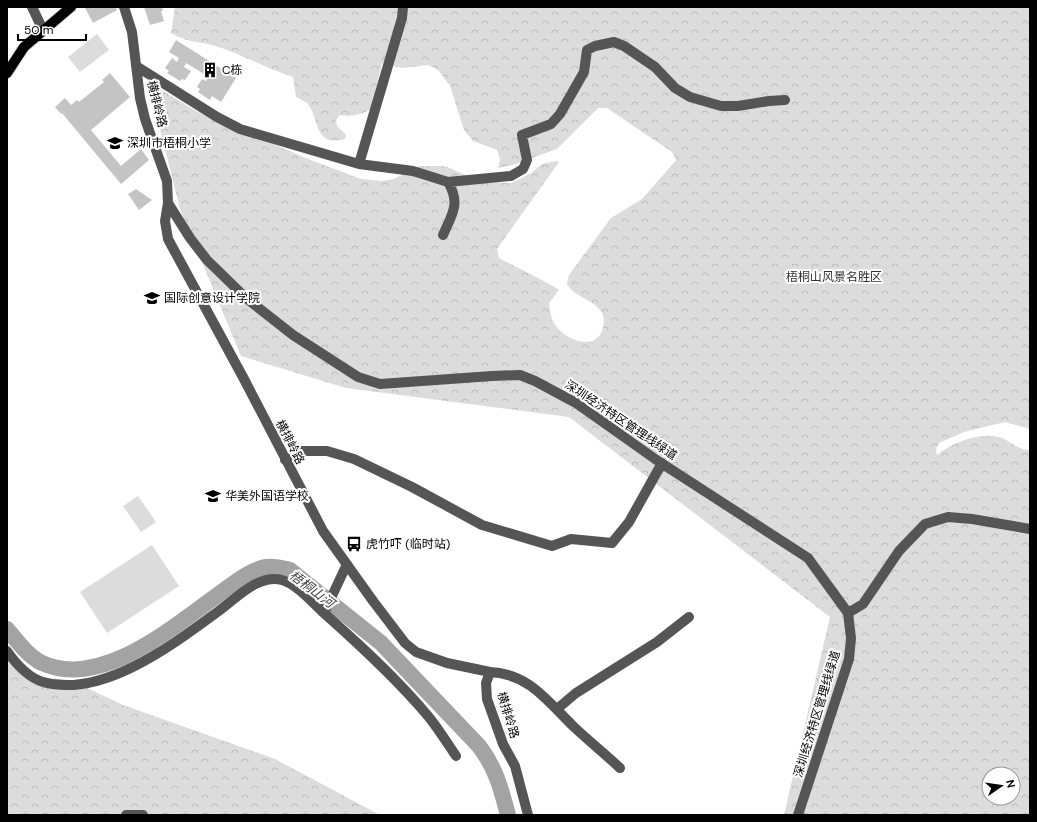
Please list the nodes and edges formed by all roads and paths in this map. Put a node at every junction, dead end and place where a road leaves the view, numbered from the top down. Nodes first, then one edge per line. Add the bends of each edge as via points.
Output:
1 (32, 7) edge
2 (71, 7) edge
3 (124, 7) edge
4 (403, 7) edge
5 (43, 30) junction
6 (136, 66) junction
7 (7, 73) edge
8 (785, 100) dead end
9 (359, 164) junction
10 (448, 182) junction
11 (168, 203) junction
12 (443, 235) dead end
13 (285, 460) junction
14 (662, 463) junction
15 (1030, 529) edge
16 (346, 564) junction
17 (324, 613) junction
18 (848, 613) junction
19 (689, 617) dead end
20 (7, 652) edge
21 (490, 672) junction
22 (557, 709) junction
23 (456, 756) dead end
24 (620, 768) dead end
25 (126, 815) edge
26 (143, 815) edge
27 (528, 815) edge
28 (798, 815) edge

1 - 5 street
2 - 5 main road
3 - 6 street, 横排岭路 via 132,32
4 - 9 street via 402,18
5 - 7 main road via 24,47
6 - 9 street via 240,129
6 - 11 street, 横排岭路 via 145,119 167,181
8 - 10 street via 722,106 690,97 675,88 655,68 624,46 614,42 595,46 587,50 584,72 560,114 551,124 522,135 527,160 523,169 511,176
9 - 10 street via 413,171
10 - 12 street via 455,194 456,203
11 - 13 street, 横排岭路 via 165,221 168,238
11 - 14 street, 深圳经济特区管理线绿道 via 207,260 246,298 292,335 358,377 380,384 520,376 535,381 576,403
13 - 14 street via 298,451 327,451 354,460 412,487 482,525 552,546 571,539 612,543 629,522
13 - 16 street, 横排岭路 via 323,531
14 - 18 street, 深圳经济特区管理线绿道 via 808,558
15 - 18 street via 948,517 925,524 899,551 864,604
16 - 17 street
16 - 21 street, 横排岭路 via 401,637 416,652 447,663
17 - 20 street via 291,584 282,580 265,580 257,583 176,643 125,671 82,683 66,685 42,682 18,667
17 - 23 street via 363,647 429,716
18 - 28 street, 深圳经济特区管理线绿道 via 849,659
19 - 22 street via 657,642 576,692
21 - 22 street via 506,673 524,681 544,695
21 - 27 street, 横排岭路 via 486,684 487,699 503,744 515,766
22 - 24 street
25 - 26 street

